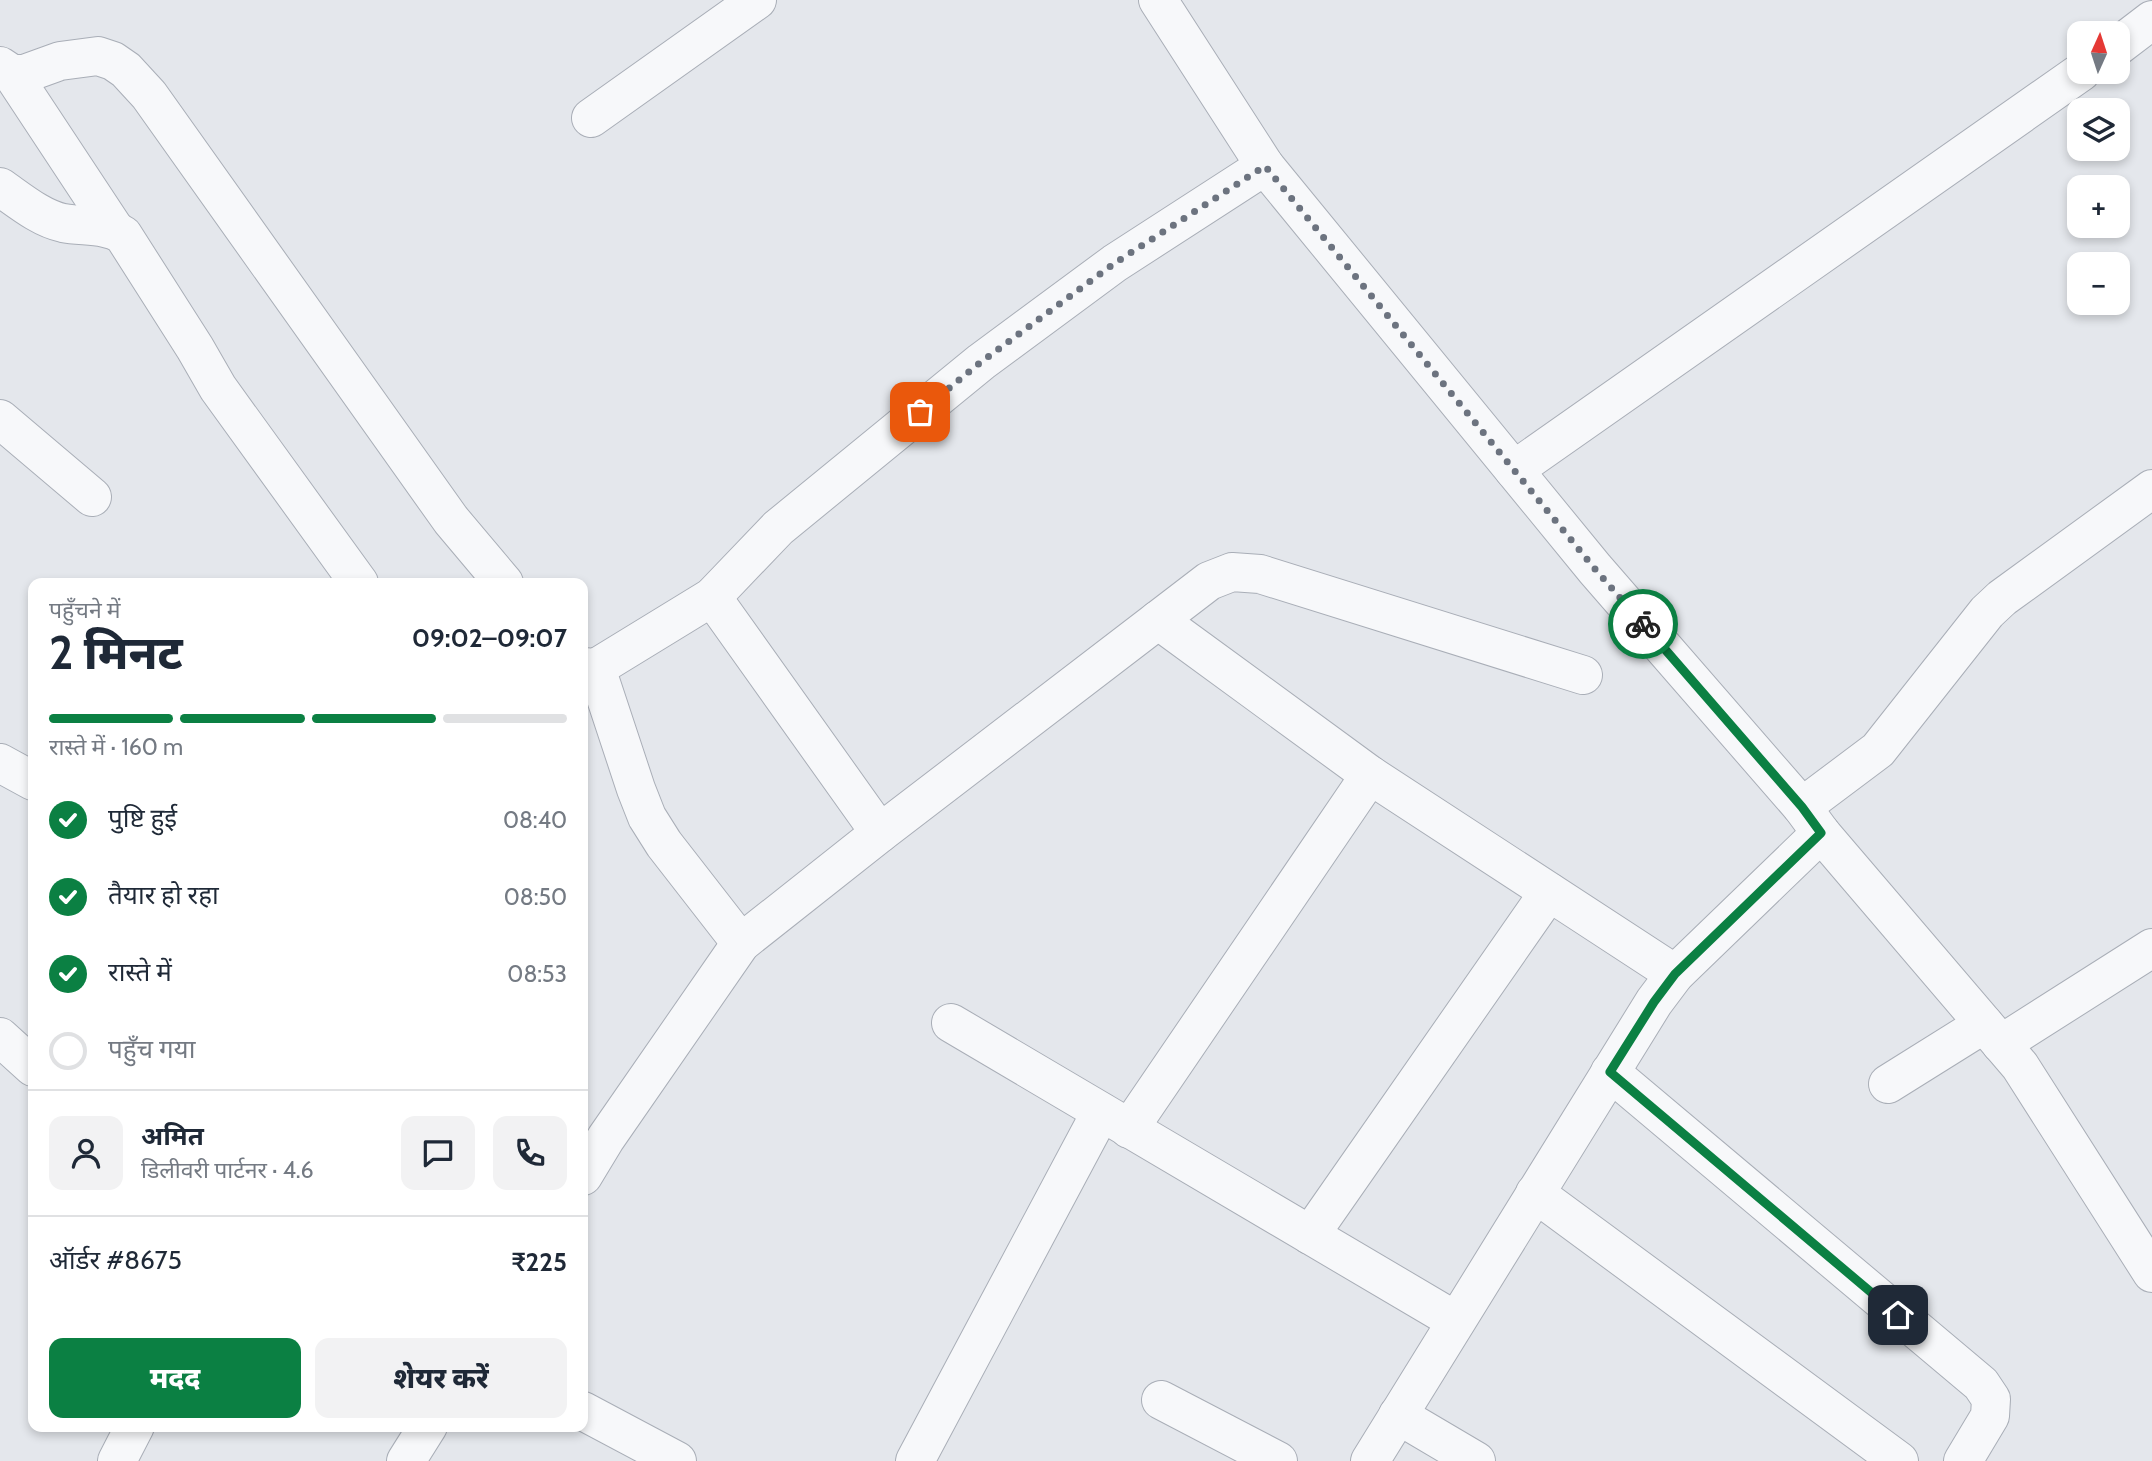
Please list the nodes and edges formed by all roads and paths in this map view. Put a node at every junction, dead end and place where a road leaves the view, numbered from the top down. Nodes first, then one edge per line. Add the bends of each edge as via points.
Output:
1 (757, 0) edge
2 (1158, 0) edge
3 (2152, 20) edge
4 (2130, 37) edge
5 (6, 70) edge
6 (2067, 82) edge
7 (591, 118) dead end
8 (1265, 166) junction
9 (0, 187) edge
10 (115, 230) junction
11 (0, 419) edge
12 (1514, 470) junction
13 (2152, 489) edge
14 (92, 497) dead end
15 (355, 578) edge
16 (500, 578) edge
17 (712, 597) junction
18 (1158, 620) junction
19 (589, 667) edge
20 (1583, 675) dead end
21 (0, 763) edge
22 (1370, 775) junction
23 (28, 778) edge
24 (1811, 820) junction
25 (880, 833) junction
26 (1549, 892) junction
27 (741, 943) junction
28 (2152, 948) edge
29 (1675, 974) junction
30 (951, 1023) dead end
31 (1992, 1034) junction
32 (0, 1037) edge
33 (28, 1062) edge
34 (1610, 1072) junction
35 (1888, 1084) dead end
36 (1115, 1120) junction
37 (588, 1168) edge
38 (1535, 1193) junction
39 (1310, 1235) junction
40 (2152, 1273) edge
41 (1456, 1321) junction
42 (1161, 1400) dead end
43 (588, 1414) edge
44 (1398, 1415) junction
45 (132, 1432) edge
46 (424, 1432) edge
47 (117, 1461) edge
48 (406, 1461) edge
49 (677, 1461) edge
50 (915, 1461) edge
51 (1278, 1461) edge
52 (1370, 1461) edge
53 (1476, 1461) edge
54 (1899, 1461) edge
55 (1963, 1461) edge

1 - 7 street
2 - 8 street
3 - 4 street
5 - 10 street
5 - 16 street via 24,74 88,57 113,61 126,69 451,520
6 - 12 street
8 - 12 street
8 - 17 street via 1115,263 981,362 778,528
9 - 10 street via 38,213 61,222
10 - 15 street via 123,235 218,388
11 - 14 street
12 - 24 street
13 - 24 street via 1987,612 1878,750
17 - 19 street
17 - 25 street
18 - 20 street via 1209,581 1233,572 1260,574
18 - 22 street
18 - 25 street
19 - 27 street via 647,817
21 - 23 street
22 - 26 street
22 - 36 street
24 - 29 street
24 - 31 street
25 - 27 street
26 - 29 street
26 - 39 street
27 - 37 street
28 - 31 street
29 - 34 street
30 - 36 street
31 - 35 street
31 - 40 street via 2020,1066
32 - 33 street
34 - 38 street
34 - 55 street via 1981,1384 1991,1399 1990,1416
36 - 39 street
36 - 50 street
38 - 41 street
38 - 54 street
39 - 41 street
41 - 44 street
42 - 51 street
43 - 49 street
44 - 52 street
44 - 53 street
45 - 47 street
46 - 48 street

